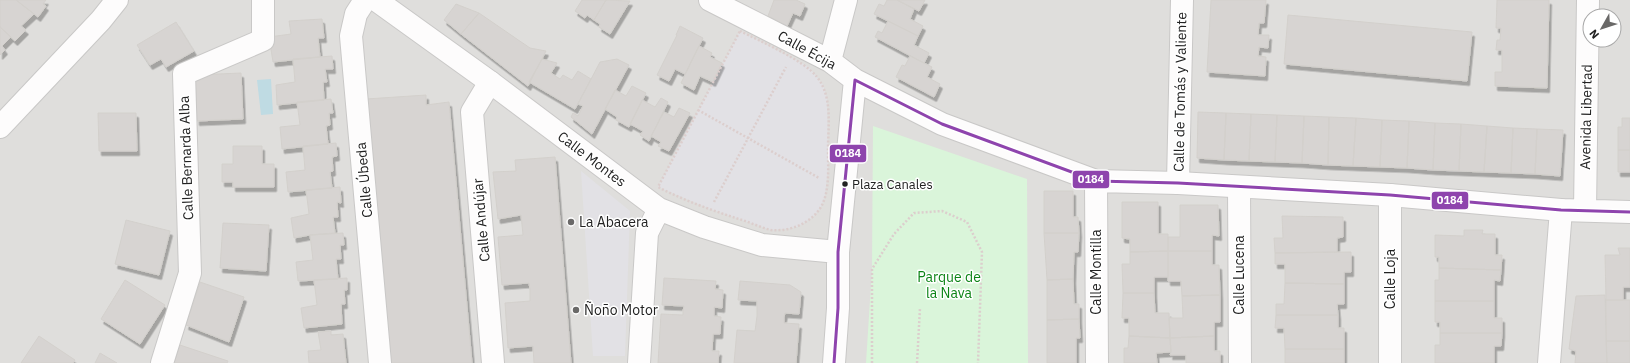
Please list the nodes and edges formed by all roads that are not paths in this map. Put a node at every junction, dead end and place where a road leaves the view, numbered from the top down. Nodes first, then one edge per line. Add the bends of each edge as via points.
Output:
1 (117, 0) edge
2 (263, 0) edge
3 (365, 0) edge
4 (376, 0) edge
5 (710, 0) edge
6 (846, 0) edge
7 (1182, 0) edge
8 (1588, 0) edge
9 (830, 61) junction
10 (855, 80) junction
11 (490, 82) junction
12 (0, 127) edge
13 (1096, 180) junction
14 (1178, 183) junction
15 (1239, 187) junction
16 (1390, 195) junction
17 (659, 209) junction
18 (1561, 210) junction
19 (1585, 210) junction
20 (1630, 212) edge
21 (838, 252) junction
22 (162, 363) edge
23 (380, 363) edge
24 (493, 363) edge
25 (639, 363) edge
26 (834, 363) edge
27 (1097, 363) edge
28 (1240, 363) edge
29 (1390, 363) edge
30 (1549, 363) edge

1 - 12 street via 102,20
2 - 22 street, Calle Bernarda Alba via 263,40 184,74 190,273
3 - 23 street, Calle Úbeda via 356,14 351,36
4 - 11 street, Calle Montes
5 - 9 street, Calle Écija
6 - 9 street
7 - 14 street, Calle de Tomás y Valiente
8 - 19 street, Avenida Libertad
9 - 10 street, Calle Écija
10 - 13 street, Calle Écija via 942,124
10 - 21 street
11 - 17 street, Calle Montes
11 - 24 street, Calle Andújar via 472,112
13 - 14 street, Calle Écija
13 - 27 street, Calle Montilla
14 - 15 street, Calle Écija
15 - 16 street, Calle Écija
15 - 28 street, Calle Lucena
16 - 18 street, Calle Écija
16 - 29 street, Calle Loja
17 - 21 street, Calle Montes via 704,227 762,245
17 - 25 street via 647,233
18 - 19 street, Calle Écija
18 - 30 street
19 - 20 street, Calle Écija
21 - 26 street via 838,308

